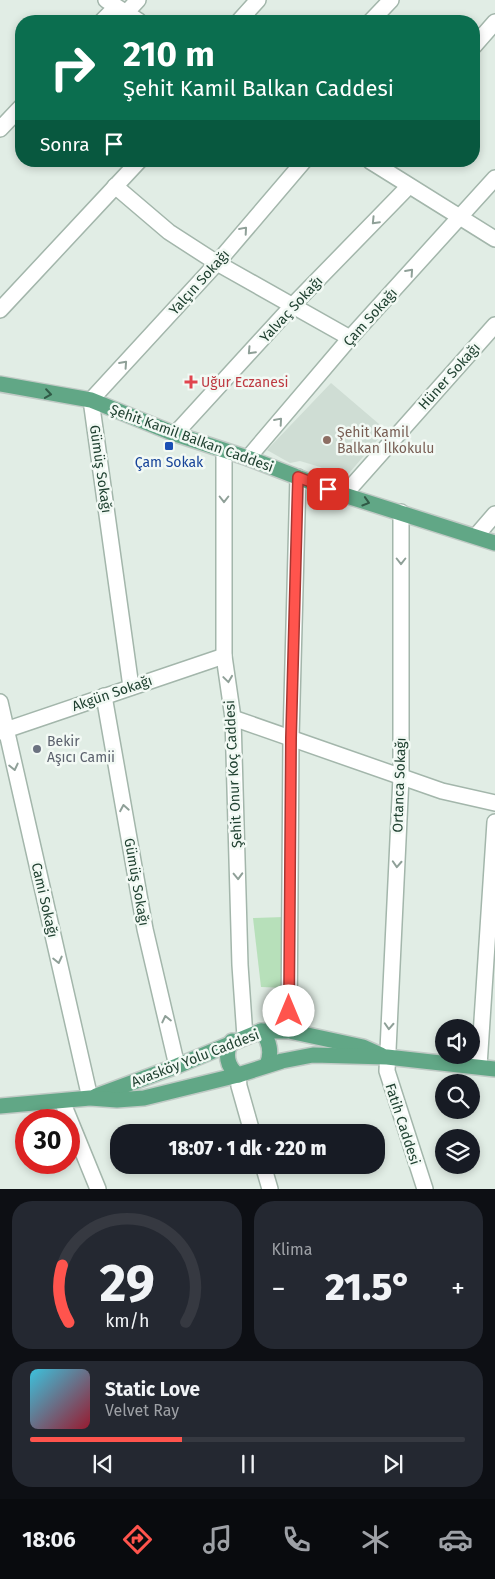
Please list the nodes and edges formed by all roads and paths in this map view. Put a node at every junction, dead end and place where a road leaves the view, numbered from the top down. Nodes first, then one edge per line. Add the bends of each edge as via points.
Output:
1 (138, 0) edge
2 (258, 0) edge
3 (391, 0) edge
4 (116, 7) edge
5 (130, 15) edge
6 (244, 15) edge
7 (377, 15) edge
8 (495, 22) edge
9 (480, 39) edge
10 (15, 113) edge
11 (0, 129) edge
12 (133, 167) edge
13 (299, 167) edge
14 (379, 167) edge
15 (495, 178) edge
16 (115, 186) junction
17 (409, 186) junction
18 (460, 218) junction
19 (495, 239) edge
20 (217, 262) junction
21 (293, 305) junction
22 (0, 310) edge
23 (495, 325) edge
24 (350, 338) junction
25 (0, 384) edge
26 (91, 400) junction
27 (175, 434) junction
28 (224, 451) junction
29 (248, 458) junction
30 (298, 477) junction
31 (344, 495) junction
32 (401, 512) junction
33 (495, 514) edge
34 (476, 536) junction
35 (495, 542) edge
36 (224, 656) junction
37 (131, 687) junction
38 (104, 696) junction
39 (0, 702) edge
40 (233, 718) junction
41 (3, 731) edge
42 (291, 738) junction
43 (401, 777) junction
44 (495, 803) edge
45 (495, 822) edge
46 (261, 1031) junction
47 (289, 1031) junction
48 (238, 1039) junction
49 (387, 1057) junction
50 (267, 1065) junction
51 (177, 1066) junction
52 (479, 1066) junction
53 (495, 1069) edge
54 (238, 1075) junction
55 (90, 1098) junction
56 (62, 1101) junction
57 (0, 1106) edge
58 (250, 1124) edge
59 (266, 1174) edge
60 (98, 1189) edge
61 (270, 1189) edge
62 (425, 1189) edge

1 - 4 street
2 - 6 street
3 - 7 street
4 - 5 street
8 - 9 street
10 - 11 street
12 - 16 street
20 -> 13 street, Yalçın Sokağı
14 - 17 street
15 - 18 street, Çam Sokağı
16 - 20 street via 169,232
16 - 22 street
17 - 18 street
17 -> 21 street, Yalvaç Sokağı
18 - 19 street
24 -> 18 street, Çam Sokağı
20 - 21 street
26 -> 20 street, Yalçın Sokağı
21 - 24 street
21 -> 27 street, Yalvaç Sokağı
23 - 31 street, Hüner Sokağı
29 -> 24 street, Çam Sokağı
25 -> 26 main road, Şehit Kamil Balkan Caddesi
26 - 27 main road, Şehit Kamil Balkan Caddesi
26 - 37 street, Gümüş Sokağı
27 - 28 main road, Şehit Kamil Balkan Caddesi
28 - 29 main road, Şehit Kamil Balkan Caddesi
28 -> 36 street, Şehit Onur Koç Caddesi
29 - 30 main road, Şehit Kamil Balkan Caddesi
30 - 31 main road, Şehit Kamil Balkan Caddesi
30 - 42 street
31 -> 32 main road, Şehit Kamil Balkan Caddesi
32 - 34 main road, Şehit Kamil Balkan Caddesi
32 -> 43 street, Ortanca Sokağı
33 - 34 street
34 - 35 main road, Şehit Kamil Balkan Caddesi
36 - 37 street, Akgün Sokağı
36 -> 40 street, Şehit Onur Koç Caddesi
37 - 38 street, Akgün Sokağı
38 - 41 street, Akgün Sokağı
51 -> 38 street, Gümüş Sokağı via 145,929
39 - 41 street, Cami Sokağı
40 - 42 street
40 -> 48 street, Şehit Onur Koç Caddesi via 240,965
41 -> 55 street, Cami Sokağı
42 - 43 street
42 - 47 street
43 - 44 street via 442,791
43 -> 49 street, Ortanca Sokağı
45 - 52 street
46 - 47 main road, Avasköy Yolu Caddesi
46 - 48 main road, Avasköy Yolu Caddesi
46 - 50 main road via 270,1049
47 - 49 main road, Avasköy Yolu Caddesi via 363,1047
48 - 51 main road, Avasköy Yolu Caddesi
48 - 54 main road via 227,1048 232,1070
49 - 50 main road, Avasköy Yolu Caddesi via 313,1055
49 - 52 main road, Avasköy Yolu Caddesi
49 - 62 street, Fatih Caddesi via 391,1088
50 - 54 main road, Avasköy Yolu Caddesi
51 - 55 main road, Avasköy Yolu Caddesi
52 - 53 main road, Avasköy Yolu Caddesi
54 - 55 main road, Avasköy Yolu Caddesi via 144,1098
54 - 58 street
55 - 56 main road, Avasköy Yolu Caddesi
56 - 57 main road, Avasköy Yolu Caddesi
56 - 60 street
59 - 61 street

